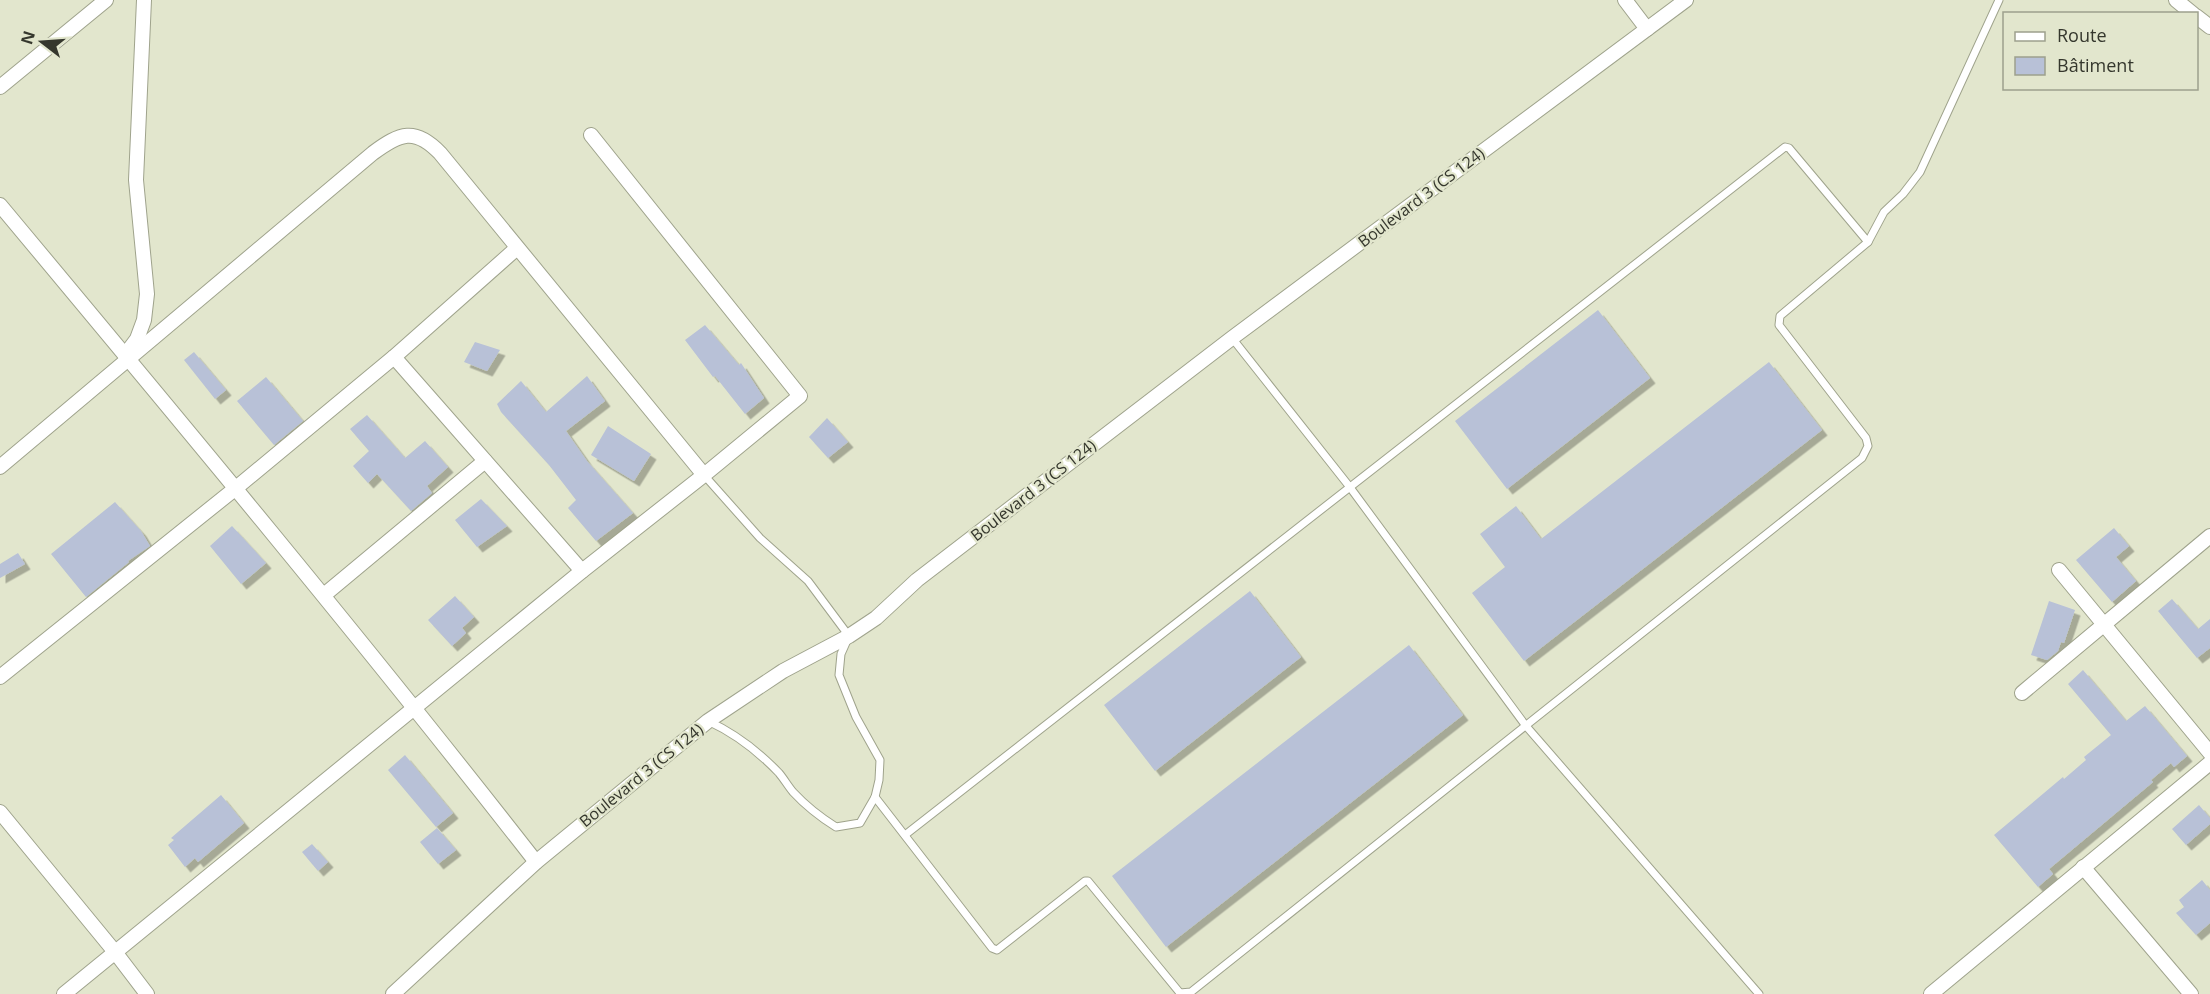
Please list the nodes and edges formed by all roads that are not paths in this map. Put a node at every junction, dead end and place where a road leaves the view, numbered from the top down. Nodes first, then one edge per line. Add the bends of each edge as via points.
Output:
1 (106, 0) edge
2 (144, 0) edge
3 (1625, 0) edge
4 (1686, 0) edge
5 (2000, 0) edge
6 (2176, 0) edge
7 (2191, 12) edge
8 (2198, 18) edge
9 (2210, 27) edge
10 (1647, 29) junction
11 (0, 87) edge
12 (591, 135) dead end
13 (0, 205) edge
14 (1868, 242) junction
15 (517, 248) junction
16 (1232, 338) junction
17 (394, 357) junction
18 (127, 358) junction
19 (485, 461) junction
20 (0, 467) edge
21 (704, 475) junction
22 (1349, 486) junction
23 (236, 488) junction
24 (2210, 536) edge
25 (2059, 570) dead end
26 (582, 571) junction
27 (324, 596) junction
28 (2103, 625) junction
29 (849, 636) junction
30 (0, 676) edge
31 (2022, 693) dead end
32 (415, 707) junction
33 (708, 721) junction
34 (1526, 726) junction
35 (2210, 753) edge
36 (2210, 763) edge
37 (875, 797) junction
38 (0, 812) edge
39 (905, 835) junction
40 (536, 862) junction
41 (2083, 867) junction
42 (115, 952) junction
43 (64, 994) edge
44 (147, 994) edge
45 (393, 994) edge
46 (1759, 994) edge
47 (1931, 994) edge
48 (2191, 994) edge

1 - 11 street
2 - 18 street via 136,180 147,294 144,320
3 - 10 street
4 - 10 street, Boulevard 3 (CS 124)
5 - 14 lane via 1920,172 1884,212
6 - 7 street
8 - 9 street
10 - 16 street, Boulevard 3 (CS 124)
12 - 21 street via 800,396
13 - 18 street
14 - 22 lane via 1785,147
14 - 34 lane via 1778,320 1866,438 1867,452
15 - 17 street
15 - 18 street via 429,141 413,134 391,139
15 - 21 street
16 - 22 lane
16 - 29 street, Boulevard 3 (CS 124)
17 - 19 street
17 - 23 street
18 - 20 street
18 - 23 street
19 - 26 street
19 - 27 street
21 - 26 street
21 - 29 lane via 760,538 808,581
22 - 34 lane
22 - 39 lane
23 - 27 street
23 - 30 street
24 - 28 street
25 - 28 street
26 - 32 street
27 - 32 street
28 - 31 street
28 - 35 street
29 - 33 street, Boulevard 3 (CS 124) via 783,671
29 - 37 lane via 841,654 839,675 880,760
32 - 40 street
32 - 42 street
33 - 37 lane via 753,749 814,812 836,827 860,823
33 - 40 street, Boulevard 3 (CS 124)
34 - 39 lane via 1186,993 1180,993 1088,881 997,950 992,948
34 - 46 lane
36 - 41 street
37 - 39 lane
38 - 42 street
40 - 45 street, Boulevard 3 (CS 124)
41 - 47 street
41 - 48 street
42 - 43 street
42 - 44 street

